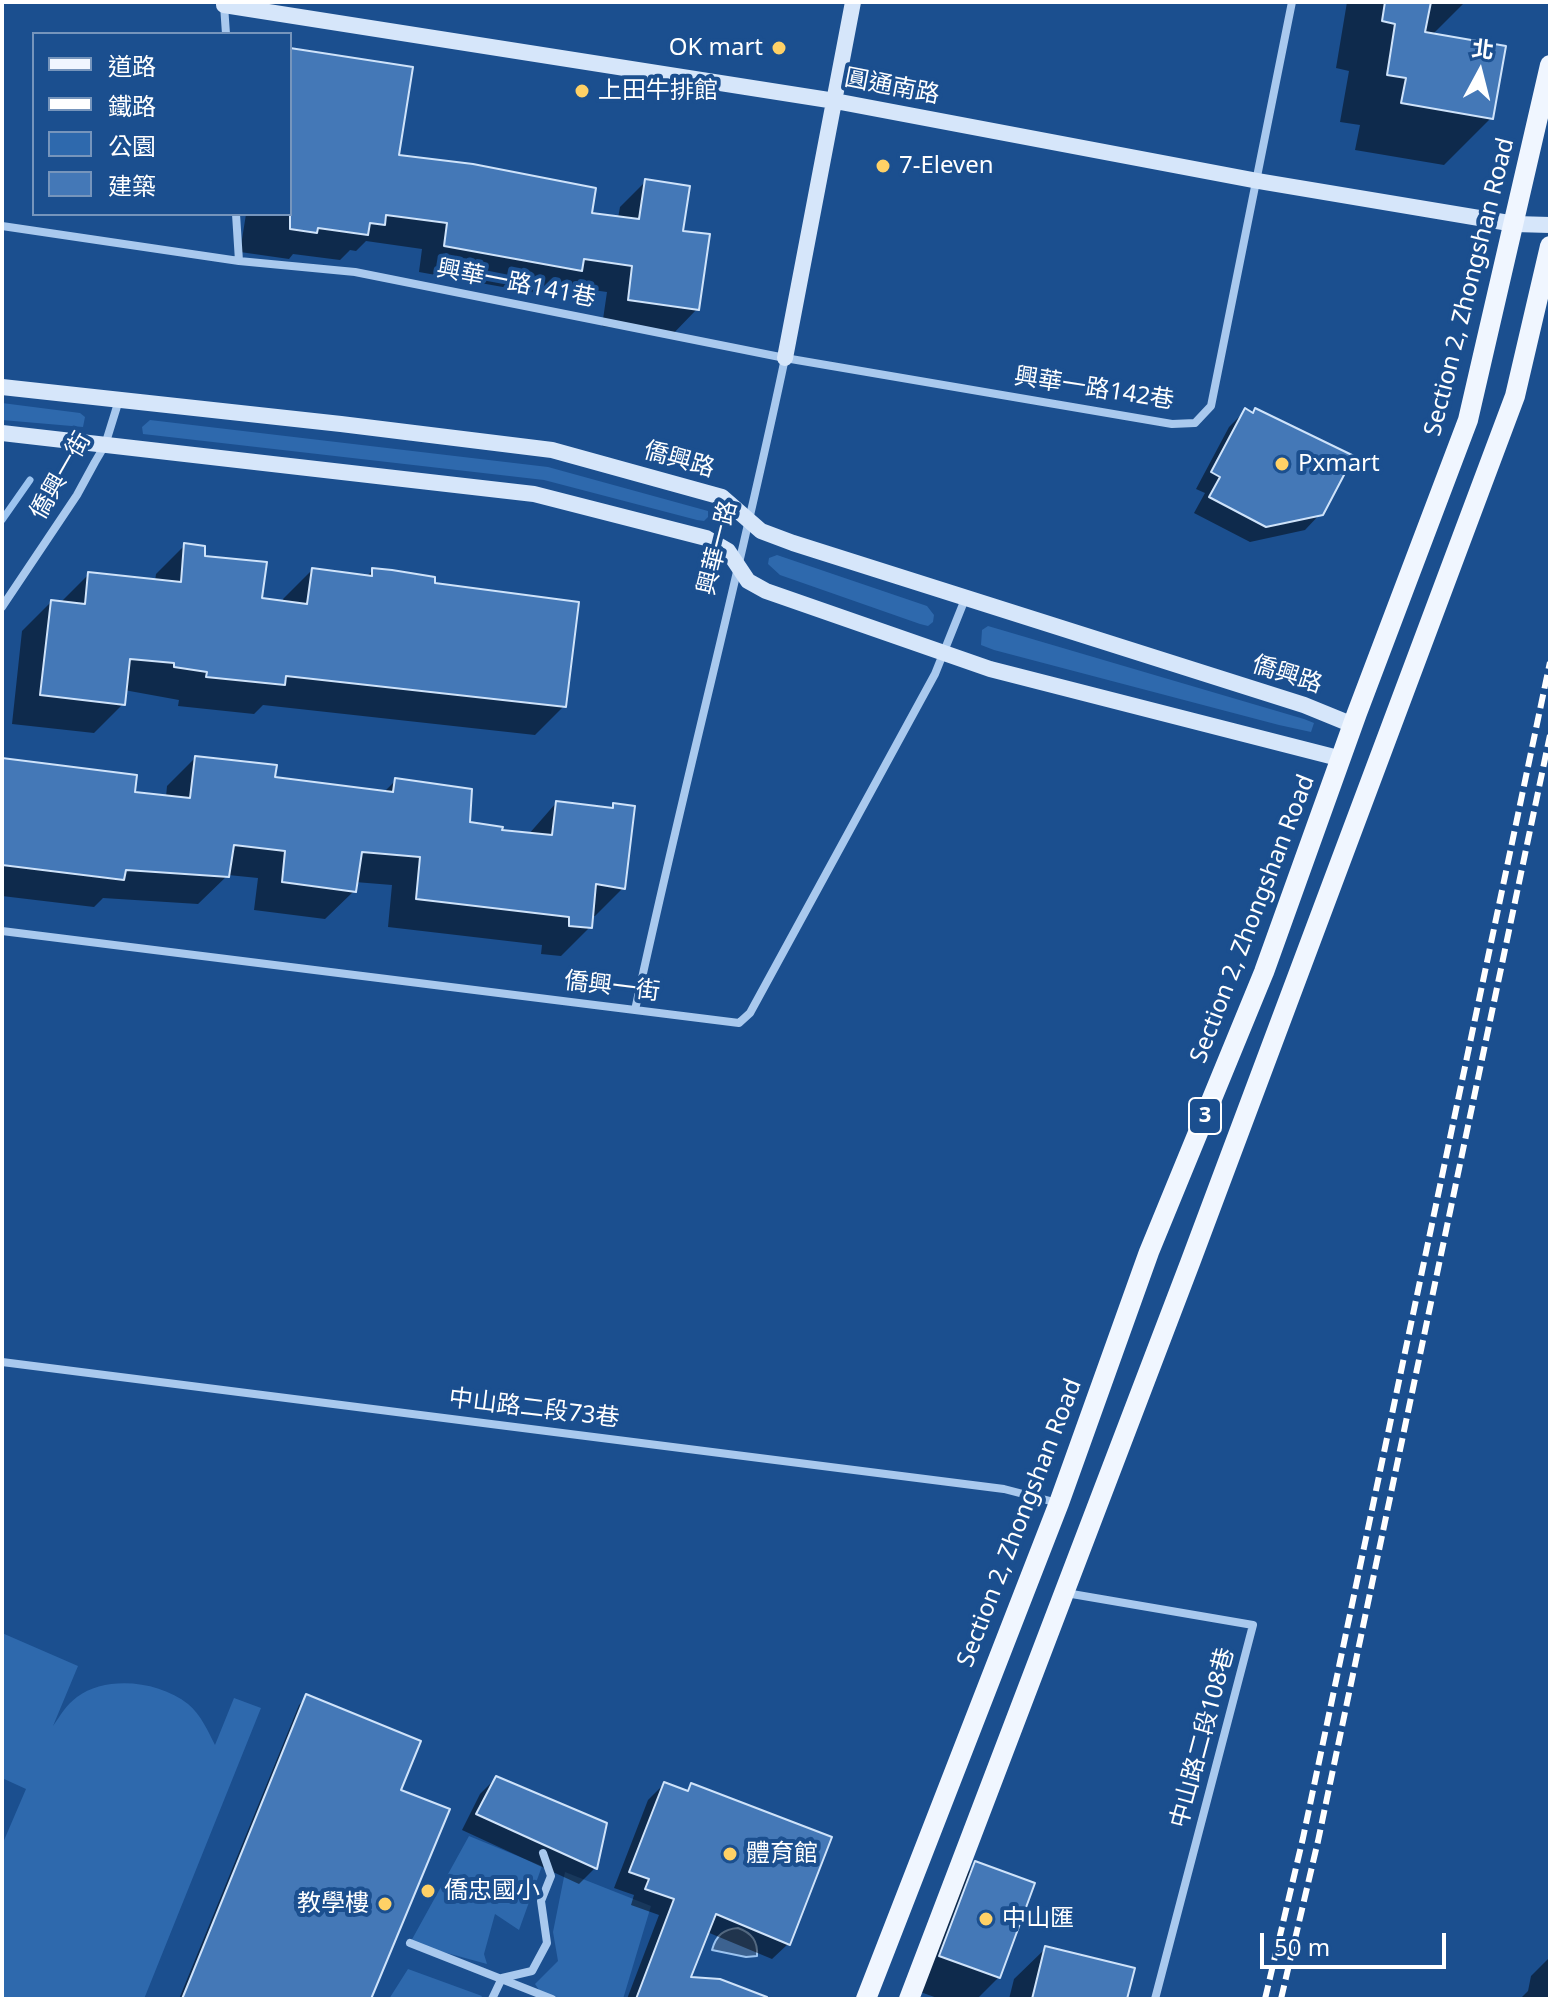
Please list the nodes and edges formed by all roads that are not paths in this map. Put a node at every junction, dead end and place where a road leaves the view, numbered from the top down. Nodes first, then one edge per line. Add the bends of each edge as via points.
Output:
1 (853, 2) edge
2 (1292, 2) edge
3 (224, 3) edge
4 (226, 32) edge
5 (1550, 65) edge
6 (835, 101) junction
7 (1258, 181) junction
8 (236, 216) edge
9 (1515, 224) junction
10 (1550, 225) edge
11 (2, 226) edge
12 (1550, 246) edge
13 (239, 261) junction
14 (785, 358) junction
15 (2, 387) edge
16 (119, 400) junction
17 (2, 433) edge
18 (105, 445) junction
19 (750, 522) junction
20 (738, 565) junction
21 (965, 599) junction
22 (2, 607) edge
23 (944, 654) junction
24 (1353, 725) junction
25 (1342, 759) junction
26 (2, 931) edge
27 (635, 1010) junction
28 (2, 1362) edge
29 (1059, 1503) junction
30 (1065, 1593) junction
31 (543, 1853) dead end
32 (410, 1943) dead end
33 (502, 1978) junction
34 (492, 1999) edge
35 (552, 1999) edge
36 (866, 1999) edge
37 (909, 1999) edge
38 (1155, 1999) edge

1 - 6 street, 興華一路
2 - 7 street
3 - 4 street
3 - 6 street, 圓通南路
5 - 9 main road, Section 2, Zhongshan Road / 3
6 - 7 street, 圓通南路
6 - 14 street, 興華一路
7 - 9 street, 圓通南路
7 - 14 street, 興華一路142巷 via 1211,406 1195,423 1172,424
8 - 13 street
9 - 10 street, 圓通南路
9 - 24 main road, Section 2, Zhongshan Road / 3 via 1468,420
11 - 13 street, 興華一路141巷
12 - 30 main road, 3 via 1515,396
13 - 14 street, 興華一路141巷 via 355,272
14 - 19 street, 興華一路
15 - 16 street, 僑興路
16 - 18 street, 僑興一街
16 - 19 street, 僑興路 via 552,450 722,497
17 - 18 street
18 - 20 street via 549,496 706,538 728,551
18 - 22 street, 僑興一街
19 - 20 street, 興華一路
19 - 21 street, 僑興路 via 793,543
20 - 23 street via 748,581 766,591
20 - 27 street, 興華一路
21 - 23 street, 僑興一街
21 - 24 street, 僑興路
23 - 25 street
23 - 27 street, 僑興一街 via 750,1013 739,1023
24 - 25 main road, Section 2, Zhongshan Road / 3
25 - 29 main road, Section 2, Zhongshan Road / 3 via 1264,972 1149,1252
26 - 27 street, 僑興一街
28 - 29 street, 中山路二段73巷 via 1004,1489
29 - 36 main road, Section 2, Zhongshan Road / 3
30 - 37 main road, 3
30 - 38 street, 中山路二段108巷 via 1253,1625
31 - 33 street via 551,1876 541,1901 547,1943 532,1971
32 - 33 street
33 - 34 street
33 - 35 street

